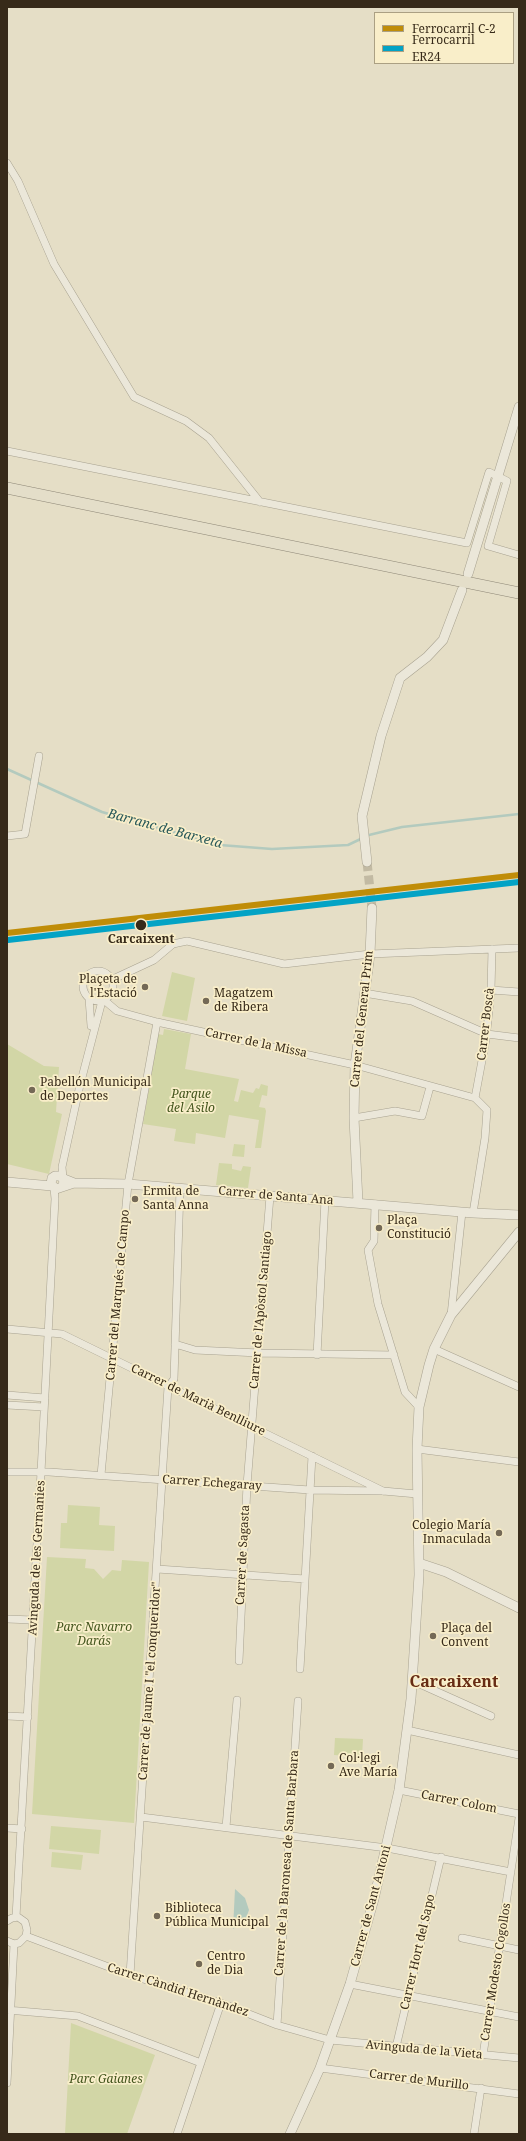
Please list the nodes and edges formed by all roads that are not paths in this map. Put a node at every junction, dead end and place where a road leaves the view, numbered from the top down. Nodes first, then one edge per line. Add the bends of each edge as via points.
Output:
1 (7, 163) edge
2 (519, 407) edge
3 (7, 451) edge
4 (497, 476) junction
5 (7, 488) edge
6 (260, 502) junction
7 (519, 554) edge
8 (468, 574) dead end
9 (462, 590) dead end
10 (519, 593) edge
11 (40, 756) dead end
12 (7, 836) edge
13 (368, 862) tunnel mouth
14 (372, 908) tunnel mouth
15 (519, 948) edge
16 (492, 949) junction
17 (370, 954) junction
18 (111, 980) junction
19 (491, 990) junction
20 (519, 992) edge
21 (364, 993) junction
22 (89, 998) junction
23 (103, 1000) junction
24 (157, 1022) junction
25 (487, 1034) junction
26 (519, 1038) edge
27 (90, 1040) junction
28 (355, 1065) junction
29 (430, 1087) junction
30 (475, 1098) junction
31 (354, 1118) junction
32 (7, 1182) edge
33 (58, 1182) junction
34 (128, 1184) junction
35 (180, 1188) junction
36 (270, 1196) junction
37 (325, 1200) junction
38 (358, 1202) junction
39 (375, 1204) junction
40 (462, 1212) junction
41 (473, 1213) junction
42 (514, 1216) edge
43 (519, 1220) edge
44 (519, 1232) edge
45 (451, 1315) junction
46 (7, 1329) edge
47 (47, 1333) junction
48 (175, 1344) junction
49 (434, 1349) junction
50 (259, 1353) junction
51 (317, 1355) junction
52 (394, 1355) junction
53 (112, 1357) junction
54 (519, 1387) edge
55 (168, 1388) junction
56 (7, 1396) edge
57 (45, 1398) junction
58 (7, 1405) edge
59 (44, 1407) junction
60 (419, 1407) junction
61 (251, 1425) junction
62 (417, 1449) junction
63 (312, 1456) junction
64 (519, 1462) edge
65 (7, 1472) edge
66 (41, 1472) junction
67 (101, 1475) junction
68 (162, 1480) junction
69 (247, 1485) junction
70 (310, 1490) junction
71 (383, 1491) junction
72 (417, 1494) junction
73 (419, 1563) junction
74 (157, 1569) junction
75 (242, 1575) junction
76 (304, 1579) junction
77 (519, 1608) edge
78 (7, 1619) edge
79 (33, 1620) junction
80 (239, 1662) dead end
81 (300, 1669) dead end
82 (413, 1681) junction
83 (237, 1700) dead end
84 (298, 1701) dead end
85 (7, 1716) edge
86 (491, 1716) dead end
87 (28, 1718) junction
88 (407, 1730) junction
89 (519, 1755) edge
90 (399, 1790) junction
91 (519, 1814) edge
92 (141, 1817) junction
93 (519, 1818) edge
94 (226, 1827) junction
95 (7, 1828) edge
96 (22, 1828) junction
97 (288, 1836) junction
98 (387, 1848) junction
99 (441, 1858) junction
100 (511, 1872) junction
101 (16, 1917) junction
102 (7, 1921) edge
103 (26, 1936) junction
104 (462, 1938) dead end
105 (11, 1943) edge
106 (500, 1946) junction
107 (519, 1950) edge
108 (130, 1975) junction
109 (350, 1984) junction
110 (407, 1996) junction
111 (221, 2003) junction
112 (9, 2011) edge
113 (489, 2012) junction
114 (519, 2017) edge
115 (277, 2025) junction
116 (330, 2040) junction
117 (396, 2047) junction
118 (482, 2055) junction
119 (519, 2058) edge
120 (201, 2063) junction
121 (320, 2068) junction
122 (7, 2083) edge
123 (481, 2088) junction
124 (519, 2094) edge
125 (177, 2134) edge
126 (290, 2134) edge
127 (474, 2134) edge

1 - 6 street via 18,181 54,264 134,397 186,421 209,438
2 - 4 street
3 - 6 street
4 - 6 street via 489,472 467,543
4 - 7 street via 507,481 488,546
4 - 8 street
5 - 10 main road
9 - 13 street via 444,640 400,678 381,736 362,816
11 - 12 street via 25,834
14 - 17 street, Carrer del General Prim
15 - 16 street
16 - 17 street
16 - 19 street, Carrer Boscà
17 - 18 street via 284,964 188,941 173,944 154,960
17 - 21 street, Carrer del General Prim
18 - 22 street via 100,972 87,976 83,990
18 - 23 street via 113,989 108,998
19 - 20 street
19 - 25 street, Carrer Boscà
21 - 25 street via 412,1001
21 - 28 street, Carrer del General Prim
22 - 23 street
22 - 27 street via 92,1024
23 - 24 street, Carrer de la Missa via 117,1011
23 - 27 street
24 - 28 street, Carrer de la Missa
24 - 34 street, Carrer del Marqués de Campo
25 - 26 street
25 - 30 street, Carrer Boscà
27 - 33 street, Avinguda de les Germanies
28 - 29 street, Carrer de la Missa
28 - 31 street, Carrer del General Prim
29 - 30 street, Carrer de la Missa
29 - 31 street via 422,1116 395,1111
30 - 41 street via 487,1110
31 - 38 street, Carrer del General Prim
32 - 33 street, Carrer de Santa Ana
33 - 34 street, Carrer de Santa Ana
33 - 47 street, Avinguda de les Germanies
34 - 35 street, Carrer de Santa Ana
34 - 53 street, Carrer del Marqués de Campo
35 - 36 street, Carrer de Santa Ana
35 - 48 street, Carrer de Jaume I "el conqueridor"
36 - 37 street, Carrer de Santa Ana
36 - 50 street, Carrer de l'Apòstol Santiago
37 - 38 street, Carrer de Santa Ana
37 - 51 street
38 - 39 street, Carrer de Santa Ana
39 - 40 street, Carrer de Santa Ana
39 - 52 street via 374,1241 368,1250 378,1304
40 - 41 street, Carrer de Santa Ana
40 - 45 street
41 - 42 street, Carrer de Santa Ana
42 - 43 street
44 - 45 street, Carrer de Sant Antoni
45 - 49 street, Carrer de Sant Antoni
46 - 47 street, Carrer de Marià Benlliure
47 - 53 street, Carrer de Marià Benlliure via 62,1334
47 - 57 street, Avinguda de les Germanies
48 - 50 street via 195,1350
48 - 55 street, Carrer de Jaume I "el conqueridor" via 174,1379
49 - 54 street
49 - 60 street, Carrer de Sant Antoni
50 - 51 street
50 - 61 street, Carrer de l'Apòstol Santiago
51 - 52 street
52 - 60 street via 405,1392
53 - 55 street, Carrer de Marià Benlliure
53 - 67 street, Carrer del Marqués de Campo
55 - 61 street, Carrer de Marià Benlliure
55 - 68 street, Carrer de Jaume I "el conqueridor"
56 - 57 street
57 - 59 street, Avinguda de les Germanies
58 - 59 street
59 - 66 street, Avinguda de les Germanies
60 - 62 street, Carrer de Sant Antoni
61 - 63 street, Carrer de Marià Benlliure
61 - 69 street, Carrer de Sagasta
62 - 64 street
62 - 72 street, Carrer de Sant Antoni
63 - 70 street
63 - 71 street, Carrer de Marià Benlliure
65 - 66 street, Carrer Echegaray
66 - 67 street, Carrer Echegaray
66 - 79 street, Avinguda de les Germanies
67 - 68 street, Carrer Echegaray
68 - 69 street, Carrer Echegaray
68 - 74 street, Carrer de Jaume I "el conqueridor"
69 - 70 street, Carrer Echegaray
69 - 75 street, Carrer de Sagasta
70 - 71 street, Carrer Echegaray
70 - 76 street
71 - 72 street, Carrer Echegaray
72 - 73 street, Carrer de Sant Antoni
73 - 77 street via 446,1572
73 - 82 street, Carrer de Sant Antoni
74 - 75 street
74 - 92 street, Carrer de Jaume I "el conqueridor"
75 - 76 street
75 - 80 street, Carrer de Sagasta
76 - 81 street
78 - 79 street
79 - 87 street, Avinguda de les Germanies
82 - 86 street
82 - 88 street, Carrer de Sant Antoni
83 - 94 street
84 - 97 street, Carrer de la Baronesa de Santa Barbara
85 - 87 street
87 - 96 street, Avinguda de les Germanies
88 - 89 street
88 - 90 street, Carrer de Sant Antoni
90 - 91 street, Carrer Colom
90 - 98 street, Carrer de Sant Antoni
92 - 94 street
92 - 108 street, Carrer de Jaume I "el conqueridor"
93 - 100 street, Carrer Modesto Cogollos
94 - 97 street
95 - 96 street
96 - 101 street, Avinguda de les Germanies
97 - 98 street
97 - 115 street, Carrer de la Baronesa de Santa Barbara
98 - 99 street
98 - 109 street, Carrer de Sant Antoni
99 - 100 street
99 - 110 street, Carrer Hort del Sapo
100 - 106 street, Carrer Modesto Cogollos
101 - 102 street
101 - 103 street via 25,1922
103 - 105 street via 23,1940
103 - 108 street, Carrer Càndid Hernàndez
104 - 106 street
105 - 112 street
106 - 107 street
106 - 113 street, Carrer Modesto Cogollos
108 - 111 street, Carrer Càndid Hernàndez
109 - 110 street
109 - 116 street, Carrer de Sant Antoni
110 - 113 street
110 - 117 street, Carrer Hort del Sapo
111 - 115 street, Carrer Càndid Hernàndez
111 - 120 street
112 - 120 street via 78,2016
112 - 122 street
113 - 114 street
113 - 118 street, Carrer Modesto Cogollos
115 - 116 street, Carrer Càndid Hernàndez
116 - 117 street, Avinguda de la Vieta
116 - 121 street, Carrer de Sant Antoni
117 - 118 street, Avinguda de la Vieta
118 - 119 street, Avinguda de la Vieta
120 - 125 street
121 - 123 street, Carrer de Murillo
121 - 126 street, Carrer de Sant Antoni
123 - 124 street, Carrer de Murillo
123 - 127 street

